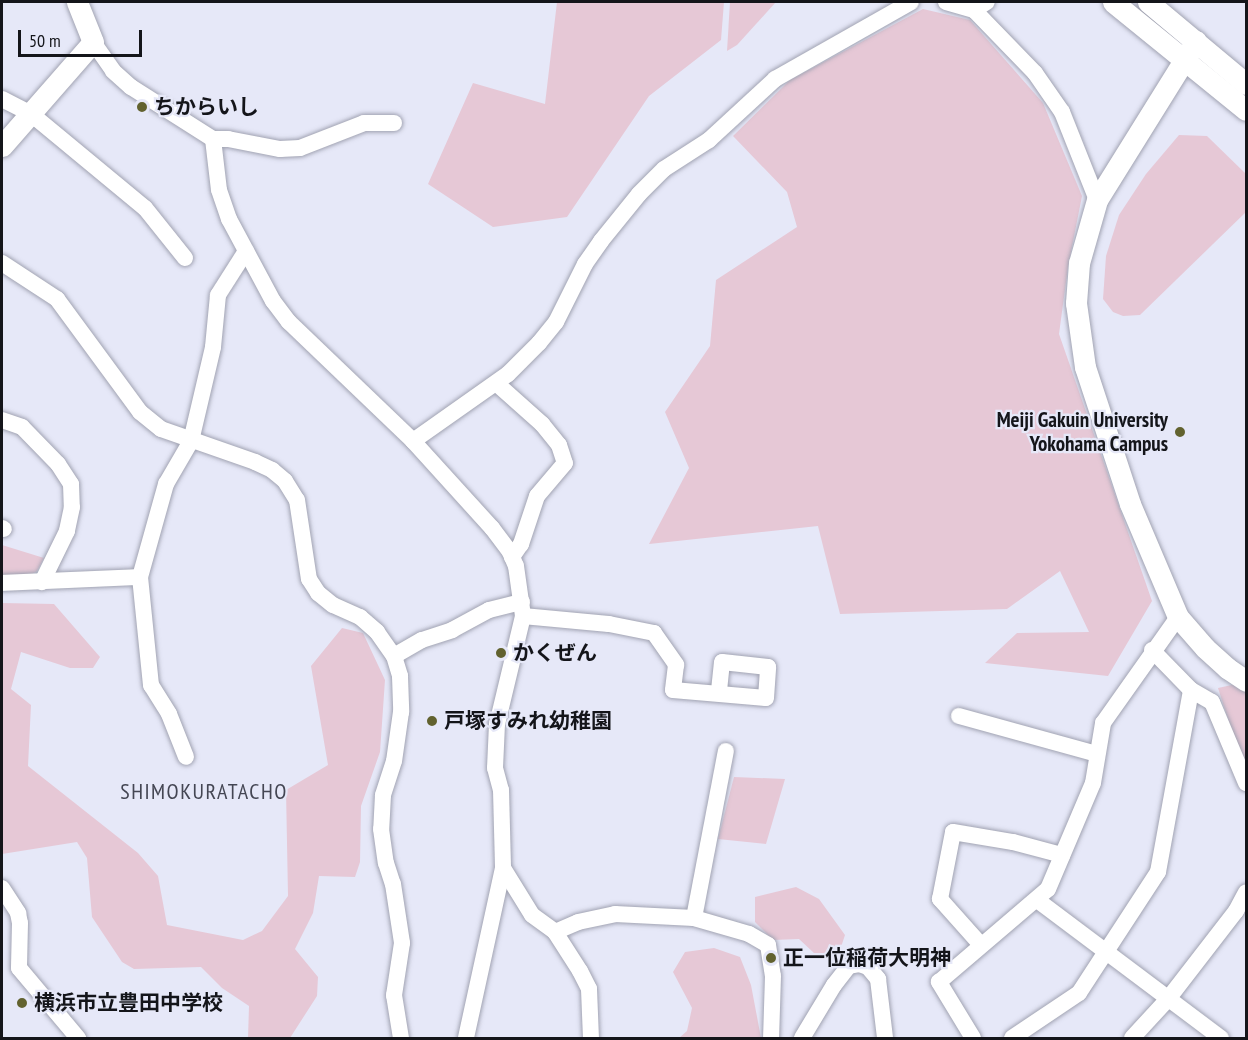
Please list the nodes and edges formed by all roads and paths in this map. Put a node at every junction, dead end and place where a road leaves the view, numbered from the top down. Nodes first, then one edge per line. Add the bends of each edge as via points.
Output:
1 (77, 2) edge
2 (912, 2) edge
3 (946, 2) edge
4 (1113, 2) edge
5 (1148, 2) edge
6 (980, 5) edge
7 (93, 42) junction
8 (1191, 50) junction
9 (1246, 84) edge
10 (2, 99) edge
11 (1246, 110) edge
12 (30, 113) junction
13 (394, 123) dead end
14 (213, 139) junction
15 (2, 146) edge
16 (1097, 200) junction
17 (246, 250) junction
18 (185, 258) dead end
19 (2, 264) edge
20 (496, 383) junction
21 (2, 420) edge
22 (191, 441) junction
23 (413, 441) junction
24 (512, 557) junction
25 (140, 577) junction
26 (42, 582) junction
27 (2, 583) edge
28 (522, 609) junction
29 (1178, 617) junction
30 (1152, 650) junction
31 (394, 656) junction
32 (1246, 681) edge
33 (1191, 690) junction
34 (720, 692) dead end
35 (959, 716) dead end
36 (726, 751) dead end
37 (1097, 754) junction
38 (186, 757) dead end
39 (1246, 783) edge
40 (1062, 855) junction
41 (504, 868) junction
42 (2, 888) edge
43 (1246, 892) edge
44 (1037, 900) junction
45 (1241, 915) edge
46 (694, 918) junction
47 (555, 932) junction
48 (981, 945) junction
49 (1106, 952) junction
50 (1168, 999) junction
51 (78, 1038) edge
52 (401, 1038) edge
53 (466, 1038) edge
54 (591, 1038) edge
55 (771, 1038) edge
56 (802, 1038) edge
57 (885, 1038) edge
58 (973, 1038) edge
59 (1012, 1038) edge
60 (1132, 1038) edge
61 (1221, 1038) edge

1 - 7 street
2 - 20 street via 775,79 710,141 664,170 590,256 556,321 539,343
3 - 6 street
4 - 8 street
5 - 8 street
6 - 16 street via 1062,112
7 - 12 street
7 - 14 street via 131,87
8 - 9 street
8 - 11 street
8 - 16 street
10 - 12 street
12 - 15 street
12 - 18 street via 145,208
13 - 14 street via 364,123 300,148
14 - 17 street via 219,190
16 - 29 street via 1079,263 1076,303 1083,356 1130,504
17 - 22 street via 218,296 213,347
17 - 23 street via 289,322
19 - 22 street via 57,299 140,411 161,429
20 - 23 street
20 - 24 street via 553,438 565,463 537,496 521,544
21 - 26 street via 22,427 58,464 70,484 72,507 67,531
22 - 25 street via 166,484
22 - 31 street via 255,462 285,482 297,500 309,579 333,605 360,617
23 - 24 street
24 - 28 street
25 - 26 street
25 - 38 street via 151,685 169,714
26 - 27 street
28 - 31 street via 489,610
28 - 34 street via 654,633 676,664 673,690
28 - 41 street via 497,724 495,768 501,790
29 - 30 street
29 - 32 street via 1205,648
30 - 33 street
30 - 37 street via 1103,723
31 - 52 street via 400,676 401,712 394,761 383,795 381,829 402,943 394,995
33 - 39 street via 1212,702
33 - 49 street via 1158,872
35 - 37 street
36 - 46 street
37 - 40 street via 1093,783
40 - 44 street via 1048,889
40 - 48 street via 953,832 940,898
41 - 47 street via 532,915
41 - 53 street
42 - 51 street via 18,913 19,968
43 - 45 street
44 - 48 street
44 - 49 street
45 - 50 street
46 - 47 street via 615,914
46 - 55 street via 749,934 768,945 773,976
47 - 54 street via 589,989
48 - 58 street via 939,982
49 - 50 street
49 - 59 street via 1079,993
50 - 60 street
50 - 61 street
56 - 57 street via 834,985 849,966 859,964 868,966 879,979

